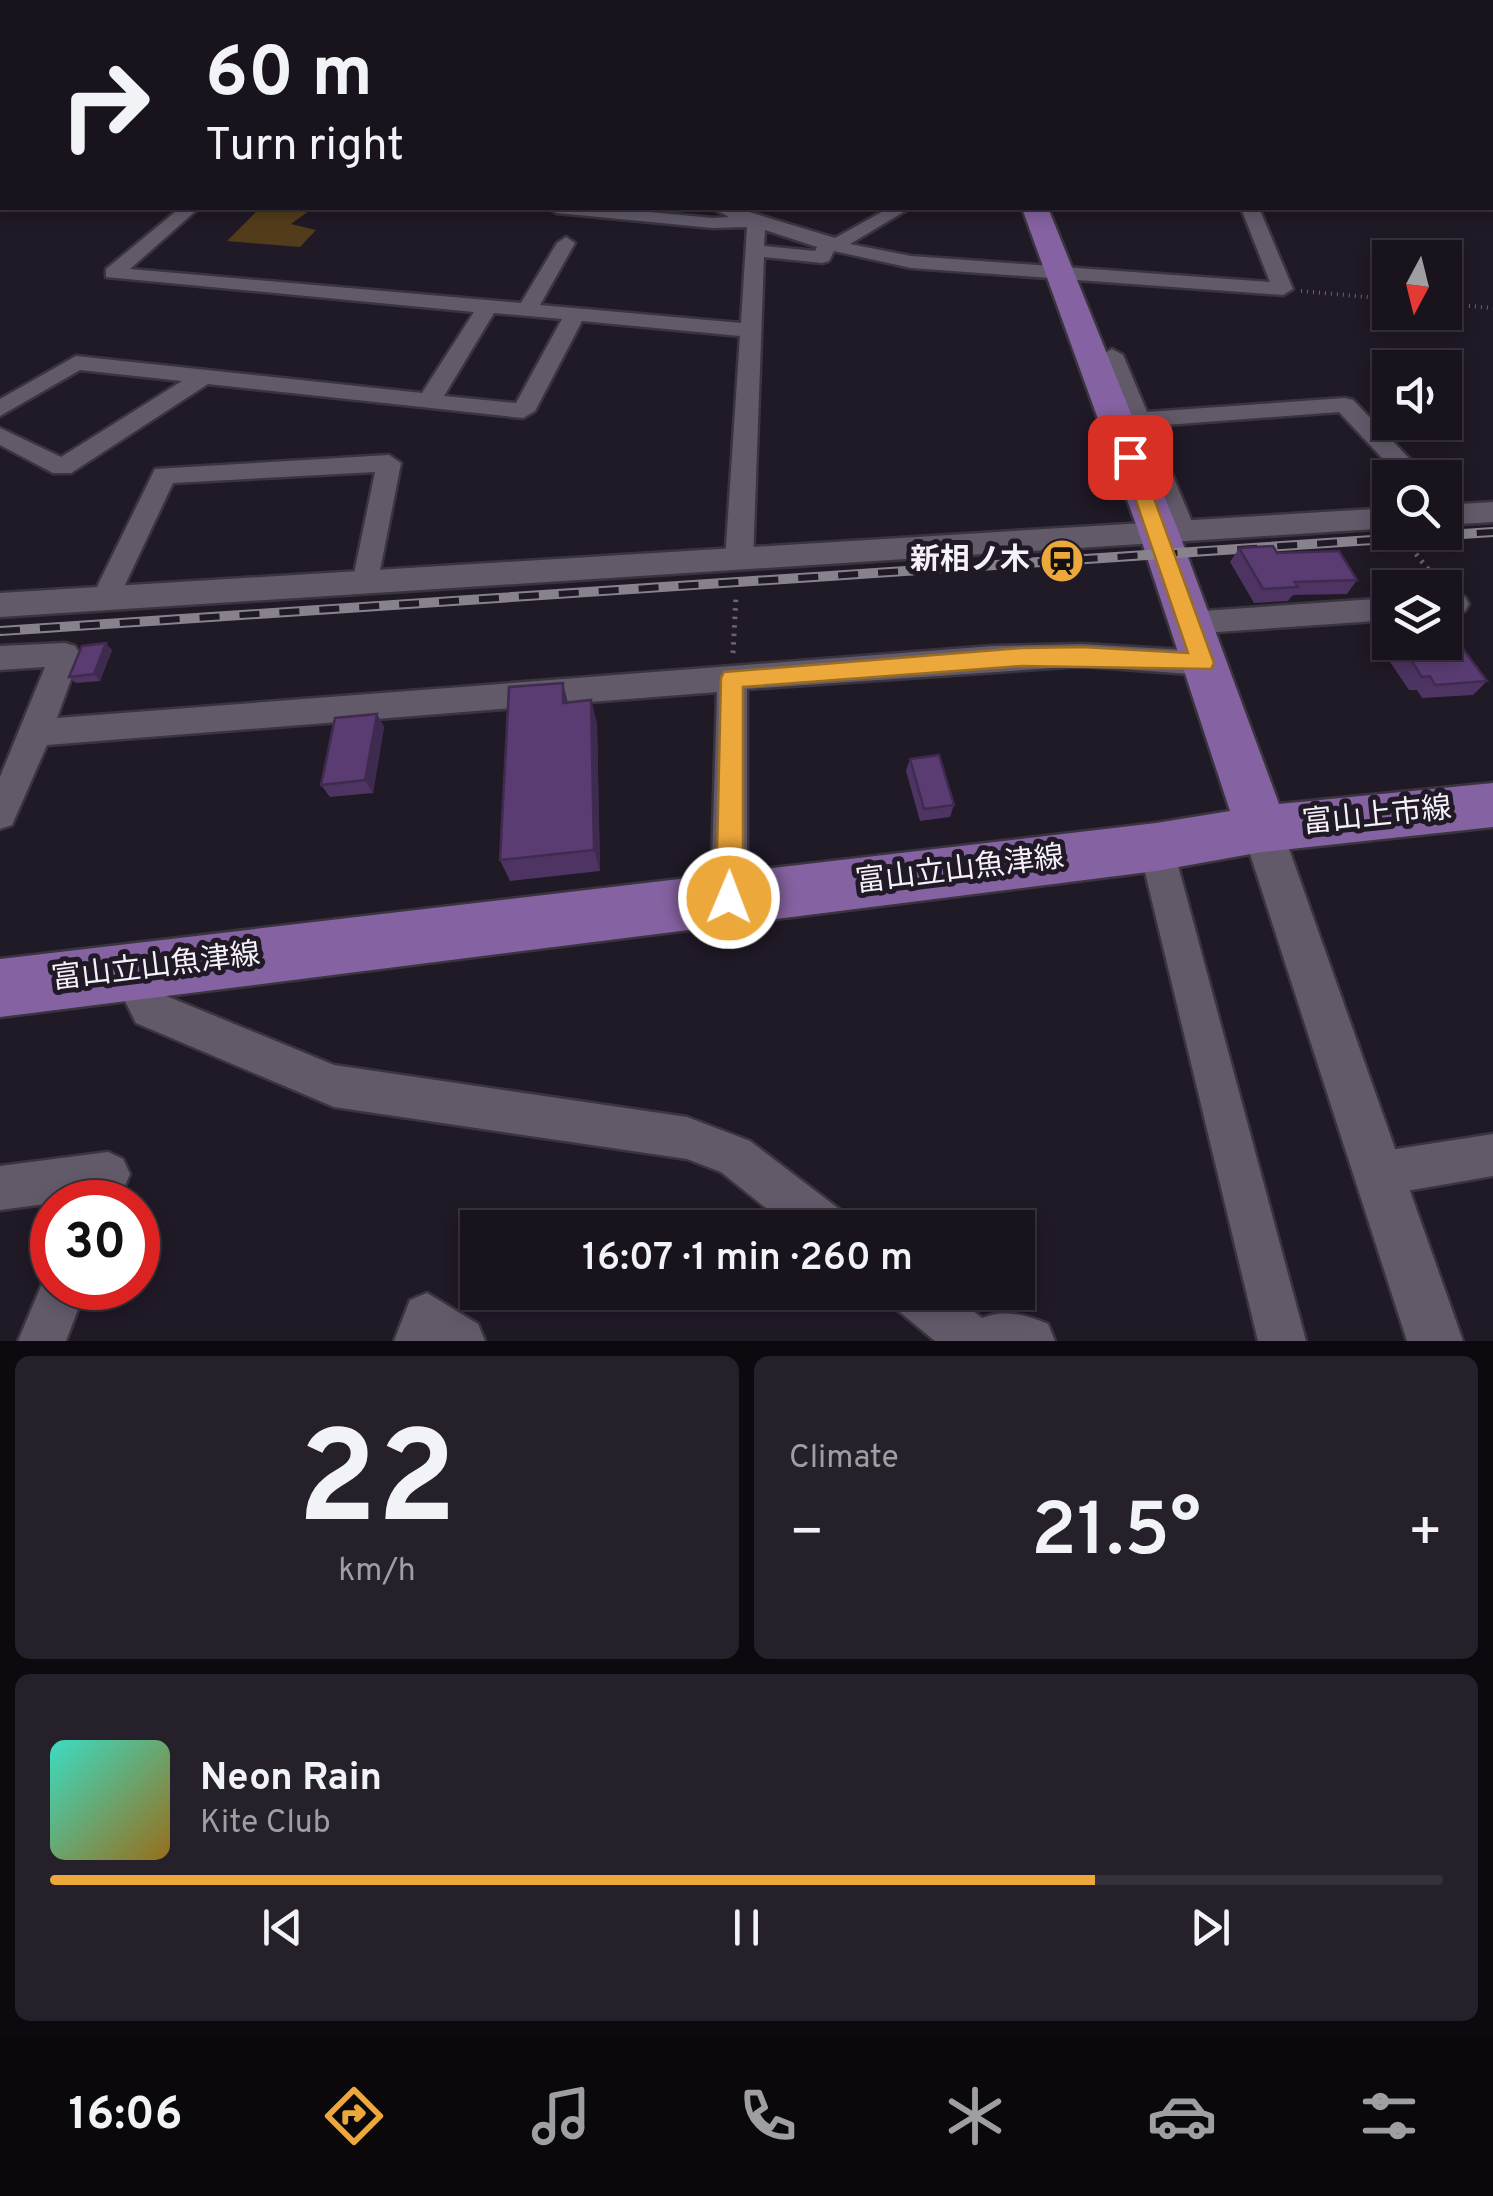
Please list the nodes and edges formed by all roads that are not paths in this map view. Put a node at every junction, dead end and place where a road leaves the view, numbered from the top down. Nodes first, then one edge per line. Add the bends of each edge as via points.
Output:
1 (188, 210) edge
2 (578, 210) edge
3 (726, 210) edge
4 (897, 210) edge
5 (1036, 210) edge
6 (1251, 210) edge
7 (756, 222) junction
8 (833, 242) junction
9 (566, 243) dead end
10 (755, 251) junction
11 (1060, 273) junction
12 (486, 309) junction
13 (526, 312) junction
14 (574, 317) junction
15 (748, 330) junction
16 (1112, 355) dead end
17 (204, 377) junction
18 (429, 401) junction
19 (0, 409) edge
20 (1140, 420) junction
21 (0, 435) edge
22 (1398, 460) edge
23 (1493, 512) edge
24 (1462, 513) edge
25 (1372, 519) edge
26 (1170, 530) junction
27 (739, 562) junction
28 (366, 584) junction
29 (104, 599) junction
30 (0, 606) edge
31 (1372, 610) edge
32 (1188, 624) junction
33 (0, 658) edge
34 (1203, 663) junction
35 (732, 678) junction
36 (36, 733) junction
37 (1493, 804) edge
38 (0, 814) edge
39 (1262, 829) junction
40 (1156, 847) junction
41 (729, 898) junction
42 (129, 971) junction
43 (0, 988) edge
44 (1493, 1156) edge
45 (1377, 1174) junction
46 (62, 1180) edge
47 (105, 1180) edge
48 (30, 1184) edge
49 (0, 1188) edge
50 (804, 1210) edge
51 (54, 1310) edge
52 (934, 1310) edge
53 (42, 1341) edge
54 (418, 1341) edge
55 (460, 1341) edge
56 (973, 1341) edge
57 (996, 1341) edge
58 (1031, 1341) edge
59 (1282, 1341) edge
60 (1434, 1341) edge

1 - 12 street via 113,273
2 - 7 street
3 - 7 street
4 - 8 street
5 - 11 main road
6 - 11 street via 1284,290
7 - 8 street
7 - 10 street
8 - 10 street via 822,258
8 - 11 street via 859,255
9 - 13 street
10 - 15 street
11 - 26 main road
12 - 13 street
12 - 18 street
13 - 14 street
14 - 15 street
14 - 18 street via 523,411
15 - 27 street
16 - 20 street
17 - 18 street
17 - 19 street via 76,363
17 - 21 street via 62,467
20 - 22 street via 1345,406
20 - 26 street
23 - 24 street
25 - 26 street
26 - 27 street
26 - 32 main road
27 - 28 street
28 - 29 street
28 - 29 street via 389,463 164,475
29 - 30 street
31 - 32 street
32 - 34 main road
33 - 36 street via 65,654
34 - 35 street via 1082,655
34 - 39 main road
35 - 36 street
35 - 41 street
36 - 38 street
37 - 39 main road, 富山上市線
39 - 40 main road, 富山立山魚津線
39 - 45 street
40 - 41 main road, 富山立山魚津線
40 - 59 street
41 - 42 main road, 富山立山魚津線
42 - 43 main road, 富山立山魚津線
42 - 50 street via 150,1009 334,1086 687,1138 734,1156
44 - 45 street
45 - 60 street
46 - 47 street via 108,1174
48 - 49 street
51 - 53 street
52 - 56 street
54 - 55 street via 428,1318
57 - 58 street

